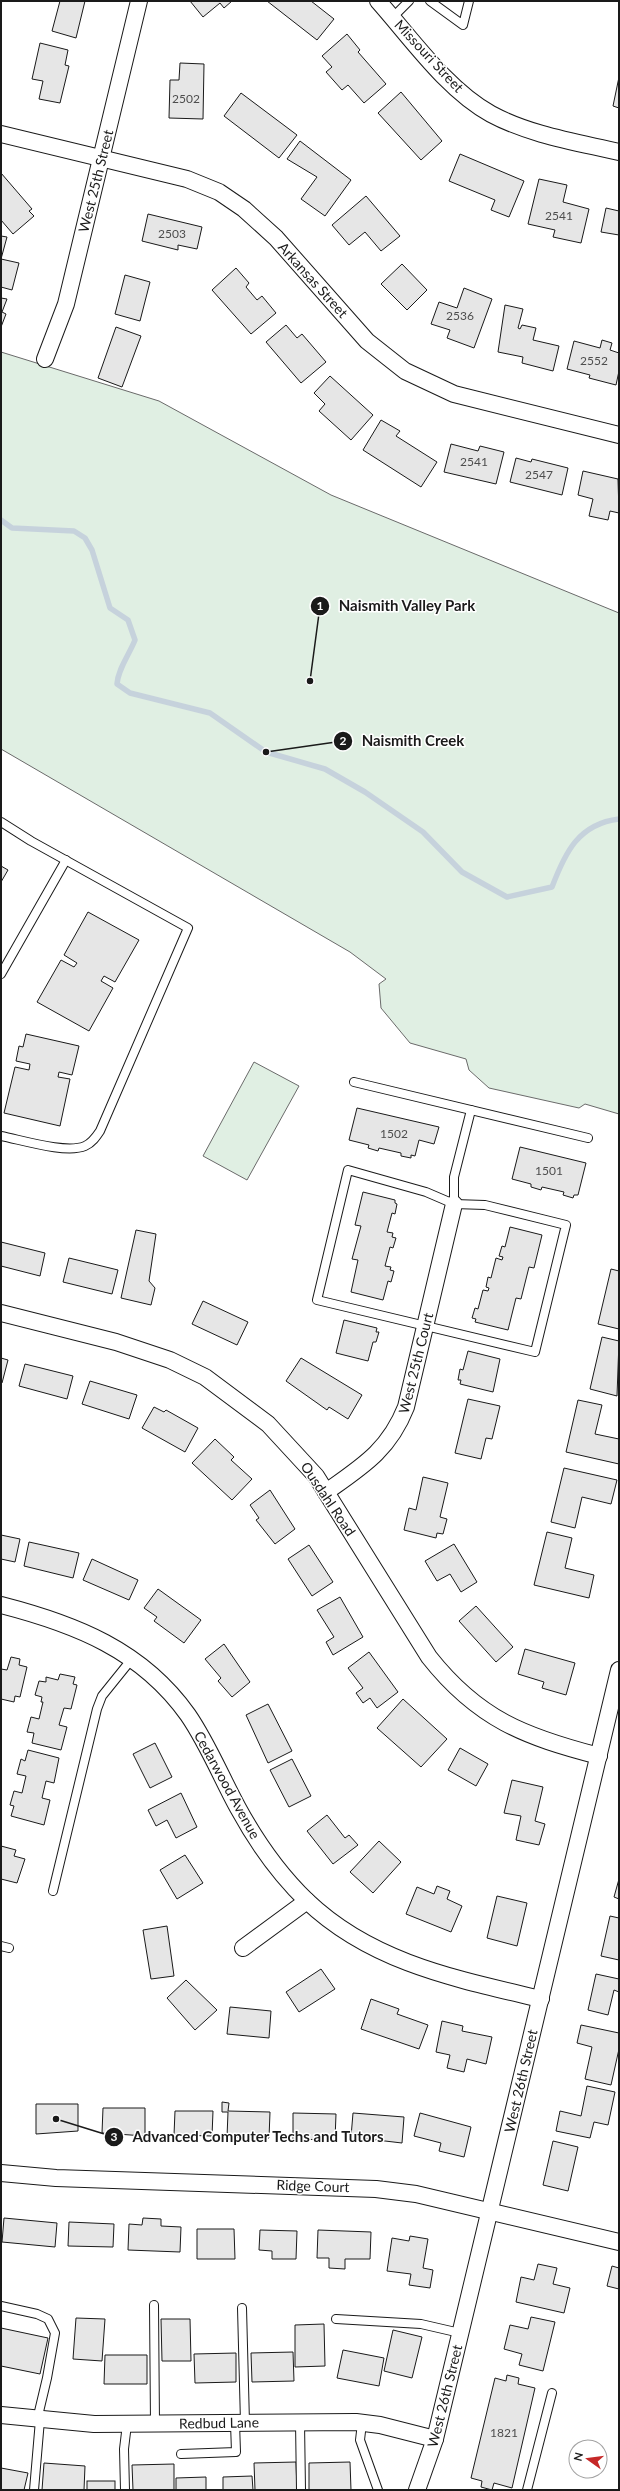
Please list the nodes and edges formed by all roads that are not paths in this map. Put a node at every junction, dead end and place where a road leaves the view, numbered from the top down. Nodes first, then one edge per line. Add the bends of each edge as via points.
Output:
1 (139, 1) edge
2 (378, 1) edge
3 (408, 1) edge
4 (430, 1) edge
5 (469, 1) edge
6 (393, 17) junction
7 (1, 134) edge
8 (619, 152) edge
9 (102, 158) junction
10 (45, 359) dead end
11 (619, 435) edge
12 (1, 822) edge
13 (66, 860) junction
14 (1, 974) edge
15 (354, 1082) dead end
16 (471, 1110) junction
17 (1, 1136) edge
18 (588, 1138) dead end
19 (454, 1204) junction
20 (1, 1313) edge
21 (425, 1326) junction
22 (326, 1492) junction
23 (1, 1606) edge
24 (131, 1660) junction
25 (619, 1670) edge
26 (599, 1756) junction
27 (53, 1892) dead end
28 (307, 1901) junction
29 (243, 1948) dead end
30 (541, 1999) junction
31 (1, 2173) edge
32 (490, 2211) junction
33 (619, 2242) edge
34 (154, 2305) dead end
35 (1, 2306) edge
36 (242, 2308) dead end
37 (336, 2319) dead end
38 (460, 2334) junction
39 (552, 2393) dead end
40 (1, 2415) edge
41 (39, 2420) junction
42 (300, 2422) junction
43 (240, 2423) junction
44 (362, 2423) junction
45 (127, 2424) junction
46 (155, 2424) junction
47 (435, 2439) junction
48 (181, 2454) dead end
49 (34, 2490) edge
50 (125, 2490) edge
51 (301, 2490) edge
52 (378, 2490) edge
53 (417, 2490) edge
54 (527, 2490) edge

1 - 9 street, West 25th Street
2 - 6 street, Missouri Street
3 - 6 lane
4 - 5 lane via 463,26
6 - 8 street, Missouri Street via 452,84 491,114 540,133
7 - 9 street, Arkansas Street
9 - 10 street, West 25th Street via 66,304
9 - 11 street, Arkansas Street via 187,179 219,192 238,205 276,238 367,341 400,368 429,384 454,394
12 - 13 lane
13 - 14 lane
13 - 17 lane via 188,928 94,1141 84,1147 69,1149
15 - 16 lane
16 - 18 lane
16 - 19 lane via 454,1177
19 - 21 street, West 25th Court
19 - 21 lane via 426,1192 348,1170 317,1300
19 - 21 lane via 485,1206 566,1225 535,1352
20 - 22 street, Ousdahl Road via 142,1350 205,1377 268,1424 316,1476
21 - 22 street, West 25th Court via 406,1407 398,1428 370,1461
22 - 26 street, Ousdahl Road via 429,1657 448,1681 469,1700 498,1720 527,1734
23 - 24 street, Cedarwood Avenue via 89,1633
24 - 27 lane via 102,1696 97,1709
24 - 28 street, Cedarwood Avenue via 157,1680 188,1716 261,1845
25 - 26 street, West 26th Street
26 - 30 street, West 26th Street
28 - 29 street
28 - 30 street, Cedarwood Avenue via 345,1930 374,1948 408,1964
30 - 32 street, West 26th Street
31 - 32 street, Ridge Court via 56,2178 376,2189 416,2194
32 - 33 street, Ridge Court
32 - 38 street, West 26th Street
34 - 46 lane
35 - 41 lane via 48,2318 56,2332
36 - 43 lane
37 - 38 lane via 421,2324
38 - 47 street, West 26th Street
39 - 54 lane
40 - 41 street, Redbud Lane
41 - 45 street, Redbud Lane
41 - 49 lane
42 - 43 street, Redbud Lane
42 - 44 street, Redbud Lane
42 - 51 lane
43 - 46 street, Redbud Lane
43 - 48 lane via 236,2452
44 - 47 street, Redbud Lane
44 - 52 lane via 360,2440
45 - 46 street, Redbud Lane
45 - 50 lane via 124,2449
47 - 53 street, West 26th Street

